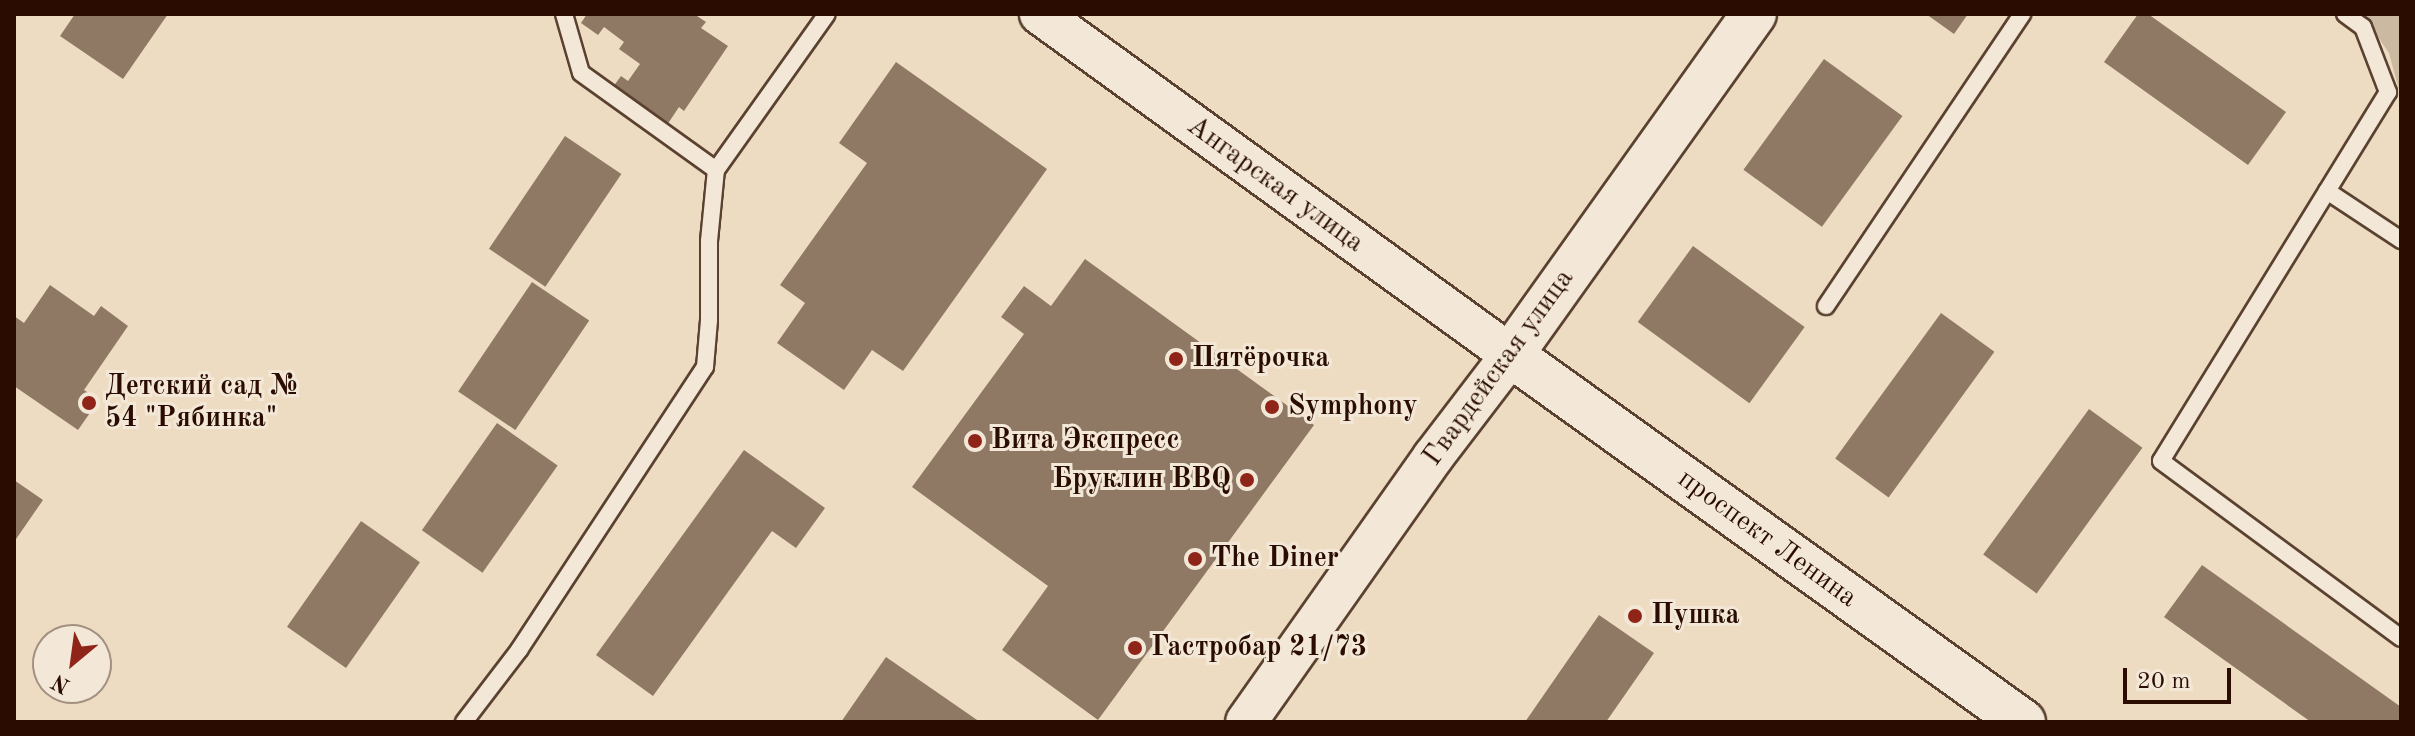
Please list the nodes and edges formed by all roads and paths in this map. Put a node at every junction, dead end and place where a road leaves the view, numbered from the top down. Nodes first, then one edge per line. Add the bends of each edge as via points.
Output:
1 (564, 14) edge
2 (827, 14) edge
3 (1040, 14) edge
4 (1754, 14) edge
5 (2022, 14) edge
6 (2345, 14) edge
7 (716, 170) junction
8 (2327, 191) junction
9 (2401, 240) edge
10 (1826, 306) dead end
11 (1511, 355) junction
12 (2401, 638) edge
13 (464, 722) edge
14 (1246, 722) edge
15 (2023, 722) edge

1 - 7 lane via 581,73
2 - 7 lane
3 - 11 street, Ангарская улица
4 - 11 main road, Гвардейская улица
5 - 10 lane
6 - 8 lane via 2363,27 2388,92
7 - 13 lane via 705,367 519,650
8 - 9 lane
8 - 12 lane via 2161,461
11 - 14 street, Гвардейская улица
11 - 15 main road, проспект Ленина

